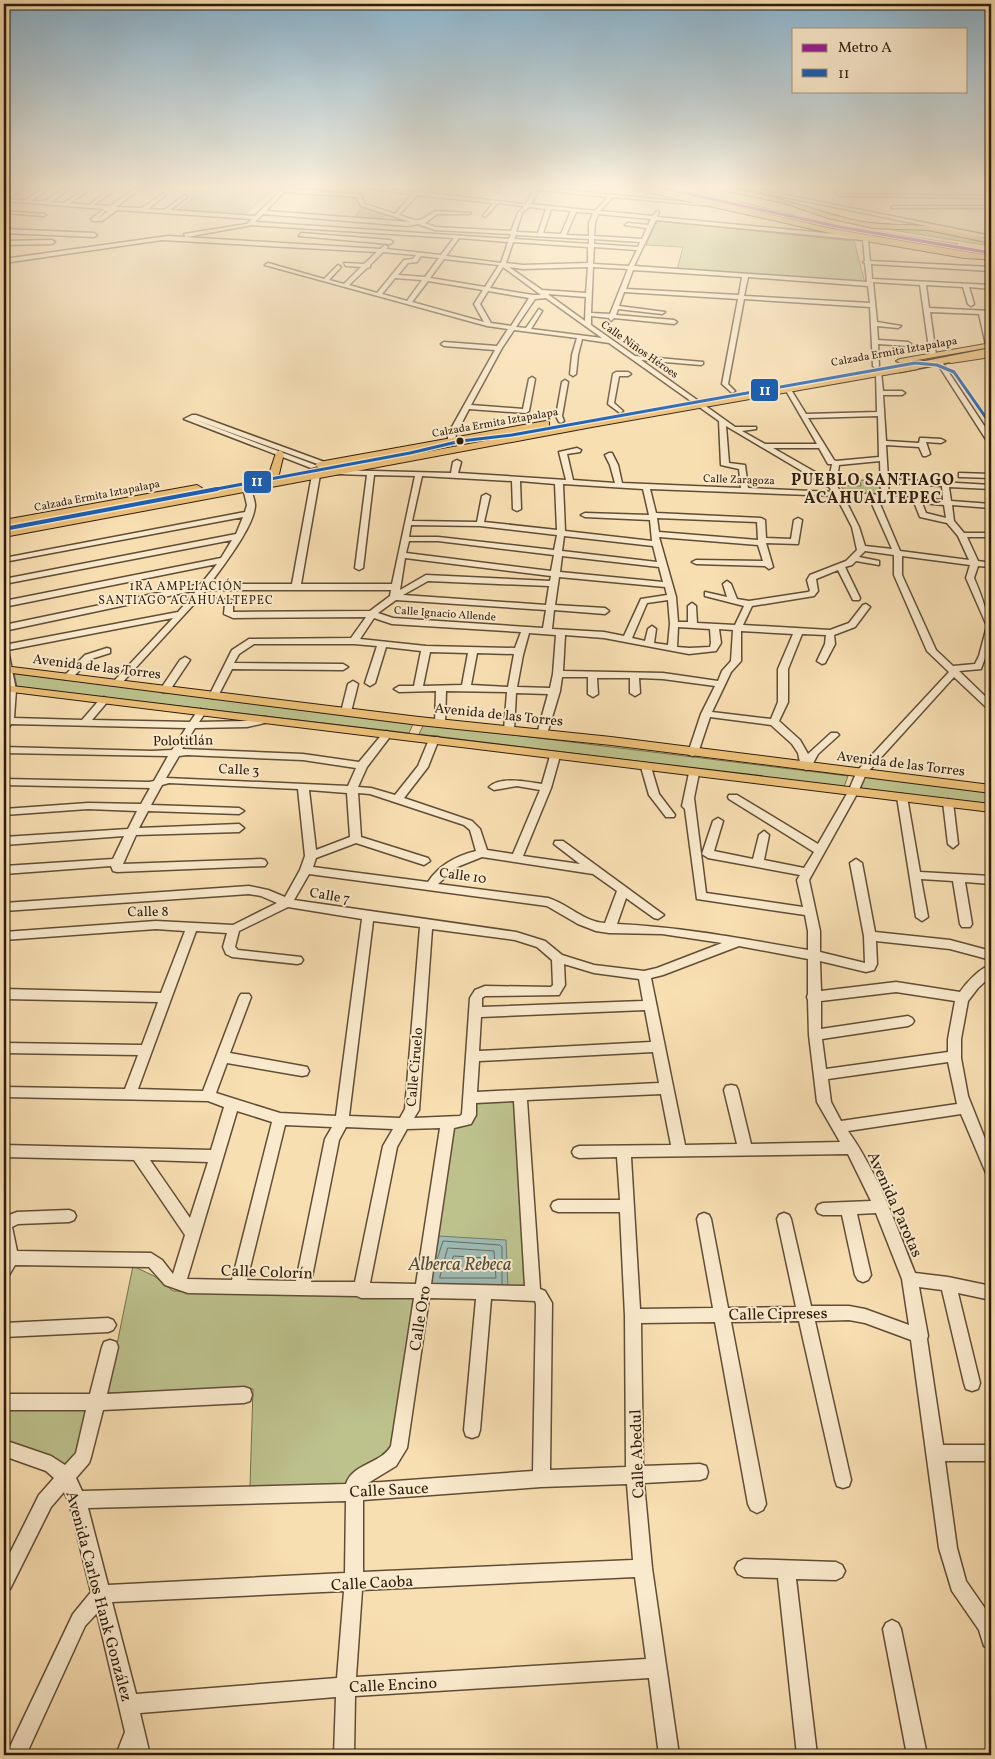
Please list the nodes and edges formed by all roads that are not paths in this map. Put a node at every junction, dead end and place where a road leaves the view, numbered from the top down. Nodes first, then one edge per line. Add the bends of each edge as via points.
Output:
1 (286, 270) edge
2 (335, 270) edge
3 (363, 270) edge
4 (397, 270) edge
5 (433, 270) edge
6 (498, 270) edge
7 (510, 270) edge
8 (590, 270) edge
9 (630, 270) edge
10 (648, 270) edge
11 (867, 270) edge
12 (745, 276) junction
13 (391, 277) junction
14 (427, 279) junction
15 (325, 281) junction
16 (869, 282) junction
17 (452, 283) junction
18 (923, 283) junction
19 (965, 285) junction
20 (345, 286) junction
21 (991, 286) edge
22 (486, 289) junction
23 (622, 290) junction
24 (443, 291) dead end
25 (544, 294) junction
26 (589, 294) junction
27 (378, 295) junction
28 (533, 297) junction
29 (742, 298) junction
30 (434, 299) dead end
31 (408, 303) junction
32 (971, 304) dead end
33 (872, 305) junction
34 (615, 307) junction
35 (427, 308) junction
36 (927, 310) junction
37 (540, 311) dead end
38 (662, 312) dead end
39 (981, 312) junction
40 (991, 313) edge
41 (588, 314) junction
42 (611, 317) junction
43 (634, 319) junction
44 (674, 322) dead end
45 (874, 324) junction
46 (489, 325) junction
47 (590, 326) junction
48 (631, 326) dead end
49 (898, 326) dead end
50 (511, 329) junction
51 (527, 331) junction
52 (579, 335) junction
53 (481, 340) dead end
54 (611, 341) junction
55 (876, 342) junction
56 (444, 344) dead end
57 (908, 344) dead end
58 (466, 346) junction
59 (499, 348) junction
60 (648, 349) dead end
61 (990, 349) edge
62 (934, 355) junction
63 (635, 358) junction
64 (671, 359) junction
65 (701, 363) dead end
66 (940, 363) junction
67 (670, 369) dead end
68 (878, 369) junction
69 (900, 369) junction
70 (573, 374) dead end
71 (628, 374) dead end
72 (532, 379) dead end
73 (565, 382) dead end
74 (788, 389) junction
75 (732, 391) junction
76 (881, 393) junction
77 (902, 393) dead end
78 (691, 398) junction
79 (702, 404) junction
80 (468, 407) junction
81 (617, 409) junction
82 (881, 414) junction
83 (805, 416) junction
84 (722, 421) junction
85 (561, 422) junction
86 (754, 428) dead end
87 (734, 429) junction
88 (991, 440) edge
89 (451, 441) junction
90 (941, 441) dead end
91 (883, 443) junction
92 (922, 445) junction
93 (762, 446) junction
94 (822, 446) junction
95 (577, 450) dead end
96 (283, 451) junction
97 (392, 452) junction
98 (926, 454) dead end
99 (609, 455) dead end
100 (883, 459) junction
101 (399, 461) junction
102 (457, 462) dead end
103 (836, 463) junction
104 (326, 464) junction
105 (315, 470) junction
106 (337, 472) junction
107 (371, 472) junction
108 (274, 474) junction
109 (419, 474) junction
110 (454, 475) junction
111 (962, 475) dead end
112 (980, 476) junction
113 (991, 476) edge
114 (516, 479) junction
115 (560, 481) junction
116 (884, 481) junction
117 (570, 482) junction
118 (946, 484) junction
119 (618, 485) junction
120 (832, 485) junction
121 (980, 486) junction
122 (646, 487) junction
123 (991, 487) edge
124 (220, 488) junction
125 (247, 488) junction
126 (745, 491) junction
127 (839, 494) junction
128 (486, 496) dead end
129 (881, 498) junction
130 (918, 501) junction
131 (947, 504) junction
132 (991, 506) edge
133 (517, 509) dead end
134 (249, 514) junction
135 (585, 515) dead end
136 (653, 517) junction
137 (798, 520) dead end
138 (950, 521) junction
139 (408, 522) junction
140 (4, 523) edge
141 (480, 524) junction
142 (4, 534) edge
143 (560, 534) junction
144 (655, 534) junction
145 (962, 535) junction
146 (991, 535) edge
147 (240, 536) junction
148 (405, 539) junction
149 (762, 541) junction
150 (656, 544) junction
151 (862, 548) junction
152 (898, 552) junction
153 (557, 553) junction
154 (402, 555) junction
155 (855, 558) junction
156 (4, 560) edge
157 (224, 560) junction
158 (696, 562) dead end
159 (876, 563) dead end
160 (975, 563) junction
161 (661, 565) junction
162 (991, 565) edge
163 (841, 567) junction
164 (359, 568) dead end
165 (555, 574) junction
166 (4, 581) edge
167 (554, 584) junction
168 (727, 584) dead end
169 (669, 585) junction
170 (205, 586) junction
171 (396, 587) junction
172 (296, 588) junction
173 (708, 594) dead end
174 (394, 597) junction
175 (672, 597) junction
176 (856, 598) dead end
177 (193, 600) junction
178 (732, 602) junction
179 (4, 604) edge
180 (749, 604) junction
181 (692, 606) dead end
182 (866, 607) dead end
183 (552, 608) junction
184 (605, 611) dead end
185 (179, 614) junction
186 (372, 614) junction
187 (674, 624) junction
188 (693, 625) junction
189 (991, 626) edge
190 (714, 627) junction
191 (4, 628) edge
192 (652, 629) dead end
193 (737, 629) junction
194 (526, 630) junction
195 (548, 632) junction
196 (562, 632) junction
197 (798, 632) junction
198 (830, 633) junction
199 (628, 638) junction
200 (354, 641) junction
201 (649, 643) junction
202 (382, 645) junction
203 (672, 649) junction
204 (4, 650) edge
205 (426, 650) junction
206 (107, 651) dead end
207 (473, 651) junction
208 (517, 651) junction
209 (185, 660) dead end
210 (822, 661) dead end
211 (228, 666) junction
212 (343, 667) dead end
213 (6, 669) edge
214 (951, 671) junction
215 (558, 674) junction
216 (592, 674) junction
217 (634, 675) junction
218 (68, 677) junction
219 (117, 683) junction
220 (370, 683) dead end
221 (353, 684) dead end
222 (721, 684) junction
223 (8, 688) edge
224 (418, 688) junction
225 (441, 688) junction
226 (466, 688) junction
227 (399, 689) dead end
228 (511, 689) junction
229 (165, 690) junction
230 (555, 691) junction
231 (635, 693) dead end
232 (593, 694) dead end
233 (214, 696) junction
234 (104, 700) junction
235 (991, 707) edge
236 (202, 712) junction
237 (346, 712) junction
238 (706, 714) junction
239 (7, 718) edge
240 (266, 720) junction
241 (419, 721) junction
242 (774, 722) junction
243 (84, 723) junction
244 (440, 723) junction
245 (192, 725) junction
246 (510, 730) junction
247 (387, 734) junction
248 (542, 734) junction
249 (834, 736) dead end
250 (413, 737) junction
251 (434, 739) junction
252 (4, 750) edge
253 (175, 753) junction
254 (693, 753) junction
255 (554, 756) junction
256 (362, 766) junction
257 (806, 767) junction
258 (646, 768) junction
259 (694, 773) junction
260 (861, 773) junction
261 (4, 782) edge
262 (159, 783) junction
263 (303, 786) junction
264 (494, 787) dead end
265 (546, 788) junction
266 (352, 789) junction
267 (991, 789) edge
268 (853, 792) junction
269 (733, 797) dead end
270 (902, 797) junction
271 (398, 799) junction
272 (948, 802) junction
273 (145, 807) junction
274 (991, 808) edge
275 (239, 811) dead end
276 (4, 812) edge
277 (670, 815) dead end
278 (718, 821) dead end
279 (239, 828) dead end
280 (132, 832) junction
281 (764, 835) dead end
282 (356, 839) junction
283 (4, 841) edge
284 (559, 844) dead end
285 (953, 844) dead end
286 (819, 850) junction
287 (482, 852) junction
288 (311, 856) junction
289 (517, 858) junction
290 (424, 861) dead end
291 (117, 862) junction
292 (261, 863) dead end
293 (758, 863) junction
294 (856, 863) dead end
295 (4, 870) edge
296 (306, 870) junction
297 (593, 870) junction
298 (807, 872) junction
299 (915, 875) junction
300 (958, 877) junction
301 (991, 880) edge
302 (431, 886) junction
303 (623, 891) junction
304 (287, 903) junction
305 (4, 907) edge
306 (810, 912) junction
307 (658, 915) dead end
308 (368, 916) junction
309 (922, 917) dead end
310 (426, 924) junction
311 (966, 924) dead end
312 (192, 926) junction
313 (234, 929) junction
314 (609, 929) junction
315 (4, 936) edge
316 (870, 936) junction
317 (735, 942) junction
318 (813, 955) junction
319 (991, 956) edge
320 (558, 958) junction
321 (297, 960) dead end
322 (991, 969) edge
323 (644, 975) junction
324 (4, 994) edge
325 (246, 997) dead end
326 (813, 997) junction
327 (962, 997) junction
328 (166, 998) junction
329 (649, 1005) junction
330 (476, 1012) junction
331 (908, 1022) dead end
332 (815, 1035) junction
333 (658, 1047) junction
334 (4, 1048) edge
335 (147, 1050) junction
336 (473, 1056) junction
337 (953, 1056) junction
338 (223, 1057) junction
339 (302, 1071) dead end
340 (820, 1075) junction
341 (667, 1088) junction
342 (731, 1090) dead end
343 (4, 1092) edge
344 (130, 1094) junction
345 (520, 1095) junction
346 (208, 1096) junction
347 (470, 1098) junction
348 (232, 1104) junction
349 (964, 1108) junction
350 (280, 1120) junction
351 (342, 1122) junction
352 (454, 1122) junction
353 (402, 1124) junction
354 (837, 1128) junction
355 (745, 1148) junction
356 (852, 1148) junction
357 (679, 1150) junction
358 (4, 1151) edge
359 (624, 1151) junction
360 (579, 1152) dead end
361 (138, 1154) junction
362 (217, 1156) junction
363 (991, 1169) edge
364 (558, 1206) dead end
365 (627, 1206) junction
366 (881, 1207) junction
367 (848, 1208) junction
368 (824, 1209) dead end
369 (69, 1216) dead end
370 (704, 1219) dead end
371 (784, 1219) dead end
372 (4, 1224) edge
373 (193, 1234) junction
374 (7, 1264) edge
375 (863, 1274) dead end
376 (910, 1280) junction
377 (178, 1284) junction
378 (948, 1284) junction
379 (238, 1287) junction
380 (302, 1289) junction
381 (424, 1290) junction
382 (361, 1291) junction
383 (484, 1292) junction
384 (534, 1293) junction
385 (991, 1293) edge
386 (804, 1313) junction
387 (721, 1314) junction
388 (633, 1316) junction
389 (108, 1326) dead end
390 (4, 1330) edge
391 (920, 1336) junction
392 (110, 1347) dead end
393 (972, 1383) dead end
394 (244, 1395) dead end
395 (6, 1402) edge
396 (98, 1402) junction
397 (472, 1430) dead end
398 (4, 1448) edge
399 (936, 1453) junction
400 (991, 1453) edge
401 (700, 1472) dead end
402 (635, 1475) junction
403 (66, 1477) junction
404 (541, 1479) junction
405 (843, 1480) dead end
406 (355, 1492) junction
407 (77, 1500) junction
408 (757, 1504) dead end
409 (643, 1568) junction
410 (744, 1568) dead end
411 (786, 1569) junction
412 (836, 1571) dead end
413 (4, 1583) edge
414 (354, 1583) junction
415 (101, 1594) junction
416 (892, 1629) dead end
417 (991, 1639) edge
418 (657, 1668) junction
419 (346, 1687) junction
420 (129, 1704) junction
421 (135, 1732) junction
422 (16, 1755) edge
423 (126, 1755) edge
424 (140, 1755) edge
425 (344, 1755) edge
426 (669, 1755) edge
427 (807, 1755) edge
428 (917, 1755) edge

1 - 15 street
2 - 15 street
3 - 20 street
4 - 13 street
5 - 14 street
6 - 22 street
7 - 25 street, Calle Niños Héroes
8 - 26 street
9 - 23 street
10 - 12 street
11 - 16 street
12 - 16 street
12 - 29 street
13 - 14 street
13 - 27 street
14 - 17 street
14 - 31 street
15 - 20 street
16 - 18 street
16 - 33 street
17 - 22 street
17 - 24 street
18 - 19 street
18 - 36 street
19 - 21 street
19 - 32 street
20 - 27 street
22 - 28 street
22 - 46 street via 477,304
23 - 29 street
23 - 34 street
25 - 26 street
25 - 28 street
25 - 47 street, Calle Niños Héroes
26 - 41 street
27 - 31 street
28 - 50 street
29 - 33 street
29 - 75 street via 726,384
30 - 35 street
31 - 35 street
33 - 45 street
34 - 38 street
34 - 42 street
35 - 46 street
36 - 39 street
36 - 62 street
37 - 51 street
39 - 40 street
39 - 61 street
41 - 42 street
41 - 47 street
42 - 43 street
43 - 44 street
43 - 48 street
45 - 49 street
45 - 55 street
46 - 50 street
47 - 52 street via 580,330
47 - 54 street, Calle Niños Héroes
50 - 51 street
50 - 59 street
51 - 52 street
52 - 54 street
52 - 70 street
53 - 58 street via 468,339
54 - 63 street, Calle Niños Héroes
55 - 57 street
55 - 68 street
56 - 58 street
58 - 59 street
59 - 80 street
60 - 63 street
61 - 62 highway
61 - 66 main road, Calzada Ermita Iztapalapa
61 - 69 highway
62 - 68 main road, Calzada Ermita Iztapalapa
63 - 64 street
63 - 78 street, Calle Niños Héroes
64 - 65 street
64 - 67 street
66 - 69 main road, Calzada Ermita Iztapalapa
66 - 88 street
68 - 69 main road, Calzada Ermita Iztapalapa
68 - 74 main road, Calzada Ermita Iztapalapa
68 - 75 main road, Calzada Ermita Iztapalapa
68 - 76 street
71 - 81 street via 616,374 611,404
72 - 80 street via 526,411
73 - 85 street via 559,416
74 - 79 main road, Calzada Ermita Iztapalapa
74 - 83 street
75 - 78 main road, Calzada Ermita Iztapalapa
76 - 77 street
76 - 82 street
78 - 79 street, Calle Niños Héroes
78 - 81 main road, Calzada Ermita Iztapalapa
79 - 84 street, Calle Niños Héroes
79 - 101 main road, Calzada Ermita Iztapalapa
80 - 89 street
81 - 85 main road, Calzada Ermita Iztapalapa
82 - 83 street
82 - 91 street
83 - 94 street
84 - 87 street, Calle Niños Héroes
84 - 126 street via 725,465 742,467
85 - 89 main road, Calzada Ermita Iztapalapa
86 - 87 street
87 - 93 street, Calle Niños Héroes
89 - 97 main road, Calzada Ermita Iztapalapa
90 - 92 street via 923,440
91 - 92 street
91 - 100 street
92 - 98 street
93 - 94 street
93 - 120 street, Calle Niños Héroes
94 - 103 street via 831,462
95 - 117 street via 563,452
96 - 96 street via 194,416 187,419
96 - 104 street
96 - 105 street
96 - 108 main road
97 - 101 main road
97 - 104 main road, Calzada Ermita Iztapalapa
99 - 119 street
100 - 103 street
100 - 116 street
101 - 106 main road, Calzada Ermita Iztapalapa
102 - 110 street
103 - 120 street
104 - 105 main road, Calzada Ermita Iztapalapa
105 - 106 main road, Calzada Ermita Iztapalapa
105 - 108 main road, Calzada Ermita Iztapalapa
105 - 125 main road, Calzada Ermita Iztapalapa
105 - 172 street
106 - 107 street, Calle Zaragoza
107 - 109 street, Calle Zaragoza
107 - 164 street
108 - 124 main road, Calzada Ermita Iztapalapa
109 - 110 street, Calle Zaragoza
109 - 139 street
110 - 114 street, Calle Zaragoza
111 - 112 street
112 - 113 street
112 - 121 street
114 - 115 street, Calle Zaragoza
114 - 133 street
115 - 117 street, Calle Zaragoza
115 - 143 street
116 - 118 street
116 - 129 street
117 - 119 street, Calle Zaragoza
118 - 121 street
118 - 131 street
119 - 122 street, Calle Zaragoza
120 - 127 street
121 - 123 street
122 - 126 street, Calle Zaragoza
122 - 136 street
124 - 125 main road, Calzada Ermita Iztapalapa
124 - 140 main road, Calzada Ermita Iztapalapa
124 - 142 main road, Calzada Ermita Iztapalapa
125 - 134 street via 252,498
126 - 127 street, Calle Zaragoza
127 - 129 street, Calle Zaragoza
127 - 151 street
128 - 141 street
129 - 130 street, Calle Zaragoza
129 - 152 street via 876,504
130 - 131 street, Calle Zaragoza
130 - 138 street via 923,515
131 - 132 street, Calle Zaragoza
131 - 138 street
134 - 147 street
134 - 156 street
135 - 136 street
136 - 144 street
136 - 149 street via 761,520
137 - 149 street via 795,542
138 - 145 street
139 - 141 street
139 - 148 street
141 - 143 street
143 - 150 street
143 - 153 street
144 - 149 street
144 - 150 street
145 - 146 street
145 - 160 street
147 - 157 street
147 - 166 street
148 - 153 street via 438,539
148 - 154 street
149 - 158 street via 768,566
150 - 161 street
151 - 152 street
151 - 155 street
152 - 160 street
152 - 214 street via 898,575 932,651
153 - 161 street
153 - 165 street
154 - 165 street
154 - 171 street
155 - 159 street
155 - 163 street
157 - 170 street
157 - 179 street
160 - 162 street
160 - 189 street via 970,578
161 - 169 street
163 - 176 street
163 - 180 street via 813,577 814,591 811,594
165 - 167 street
165 - 169 street
167 - 174 street via 426,578
167 - 183 street
168 - 178 street
169 - 175 street
170 - 172 street
170 - 177 street
170 - 191 street
171 - 172 street
171 - 174 street
173 - 178 street
174 - 183 street
174 - 186 street
175 - 187 street
175 - 199 street via 644,601
177 - 185 street
177 - 186 street, Calle Ignacio Allende via 230,602 228,614
178 - 180 street
180 - 193 street
181 - 188 street
182 - 198 street via 856,624
183 - 184 street
183 - 195 street
185 - 204 street
185 - 219 street
186 - 194 street, Calle Ignacio Allende via 392,621
186 - 200 street
187 - 188 street
187 - 203 street
188 - 190 street
189 - 214 street via 978,667
190 - 193 street
190 - 203 street, Calle Ignacio Allende via 714,649
192 - 201 street
193 - 197 street
193 - 222 street via 736,662
194 - 195 street, Calle Ignacio Allende
194 - 208 street
195 - 196 street, Calle Ignacio Allende
196 - 199 street, Calle Ignacio Allende
196 - 215 street
197 - 198 street
197 - 242 street via 783,669 783,702
198 - 210 street via 830,644
199 - 201 street, Calle Ignacio Allende
200 - 202 street
200 - 211 street via 252,641 235,652
201 - 203 street, Calle Ignacio Allende
202 - 205 street
202 - 220 street
204 - 213 street
205 - 207 street
205 - 224 street
206 - 218 street via 88,657
207 - 208 street
207 - 226 street
208 - 228 street
209 - 229 street
211 - 212 street
211 - 233 street
213 - 218 main road, Avenida de las Torres
213 - 223 street
214 - 235 street
214 - 260 street, Avenida Parotas
215 - 216 street
215 - 230 street
216 - 217 street
216 - 232 street
217 - 222 street
217 - 231 street
218 - 219 main road, Avenida de las Torres
219 - 229 main road, Avenida de las Torres
221 - 237 street
222 - 238 street
223 - 234 main road
223 - 239 street
224 - 225 street
224 - 227 street
225 - 226 street
225 - 244 street
226 - 228 street
228 - 230 street
228 - 246 street
229 - 233 main road, Avenida de las Torres
230 - 248 street
233 - 237 main road, Avenida de las Torres
234 - 236 main road
234 - 243 street
236 - 240 main road
236 - 245 street
237 - 241 main road, Avenida de las Torres
238 - 242 street
238 - 254 street
239 - 243 street
240 - 245 street via 247,724
240 - 247 main road
241 - 244 main road, Avenida de las Torres
241 - 250 main road
242 - 257 street via 796,742
243 - 245 street
244 - 246 main road, Avenida de las Torres
245 - 253 street
246 - 248 main road, Avenida de las Torres
247 - 250 main road
247 - 256 street
248 - 254 main road, Avenida de las Torres
249 - 257 street via 814,752
250 - 251 main road
251 - 255 main road
251 - 271 street via 423,767
252 - 253 street, Polotitlán
253 - 256 street, Polotitlán via 303,757
253 - 262 street
254 - 257 main road, Avenida de las Torres
255 - 258 main road
255 - 265 street
256 - 266 street
257 - 260 main road, Avenida de las Torres
258 - 259 main road
258 - 277 street via 654,795
259 - 268 main road
259 - 306 street via 688,803 701,896
260 - 267 main road, Avenida de las Torres
260 - 268 street, Avenida Parotas
261 - 262 street, Calle 3
262 - 263 street, Calle 3 via 169,780
262 - 273 street
263 - 266 street, Calle 3
263 - 288 street
264 - 265 street via 517,783
265 - 289 street
266 - 271 street, Calle 3
266 - 282 street
268 - 270 main road
268 - 286 street, Avenida Parotas
269 - 286 street
270 - 272 main road
270 - 299 street
271 - 287 street, Calle 3 via 468,822 475,829
272 - 274 main road
272 - 285 street
273 - 275 street
273 - 276 street via 88,806
273 - 280 street
278 - 293 street via 708,854
279 - 280 street
280 - 283 street
280 - 291 street
281 - 293 street
282 - 288 street
282 - 290 street
284 - 297 street
286 - 298 street, Avenida Parotas
287 - 289 street
287 - 302 street via 450,865
288 - 296 street
289 - 297 street
291 - 292 street via 117,868
291 - 295 street
293 - 298 street
294 - 316 street
296 - 302 street, Calle 10
296 - 304 street
297 - 303 street
298 - 306 street, Avenida Parotas via 803,880
299 - 300 street
299 - 309 street
300 - 301 street
300 - 311 street
302 - 314 street, Calle 10 via 548,902 596,928
303 - 307 street
303 - 314 street
304 - 305 street, Calle 7 via 264,892 249,890
304 - 308 street, Calle 7
304 - 313 street
306 - 318 street, Avenida Parotas via 814,932
308 - 310 street, Calle 7
308 - 351 street
310 - 320 street, Calle 7 via 529,939
310 - 353 street, Calle Ciruelo via 412,1110
312 - 313 street, Calle 8
312 - 315 street, Calle 8 via 156,925
312 - 328 street
313 - 321 street via 229,947 236,954
314 - 317 street, Calle 10 via 662,930
316 - 318 street, Calle 10 via 870,967
316 - 319 street via 959,947
317 - 318 street, Calle 10
317 - 323 street, Calle 7
318 - 326 street, Avenida Parotas
320 - 323 street, Calle 7 via 594,969
320 - 330 street, Calle Oro via 559,985 555,992 485,991 476,998
322 - 327 street
323 - 329 street
324 - 328 street
325 - 338 street
326 - 327 street via 896,987
326 - 332 street, Avenida Parotas
327 - 337 street via 953,1038
328 - 335 street
329 - 330 street
329 - 333 street
330 - 336 street, Calle Oro
331 - 332 street
332 - 340 street, Avenida Parotas
333 - 336 street
333 - 341 street
334 - 335 street
335 - 344 street
336 - 347 street, Calle Oro
337 - 340 street
337 - 349 street
338 - 339 street
338 - 346 street
340 - 354 street, Avenida Parotas via 824,1102
341 - 345 street
341 - 357 street
342 - 355 street
343 - 344 street
344 - 346 street
345 - 347 street
345 - 384 street
346 - 348 street
347 - 352 street, Calle Oro via 466,1120
348 - 350 street
348 - 362 street
349 - 354 street
349 - 363 street
350 - 351 street
350 - 379 street
351 - 353 street
351 - 380 street via 332,1139
352 - 353 street
352 - 381 street, Calle Oro
353 - 382 street, Calle Ciruelo via 390,1146
354 - 356 street, Avenida Parotas
355 - 356 street
355 - 357 street
356 - 366 street, Avenida Parotas
357 - 359 street
358 - 361 street
359 - 360 street
359 - 365 street, Calle Abedul
361 - 362 street
361 - 373 street
362 - 373 street
364 - 365 street
365 - 388 street, Calle Abedul
366 - 367 street
366 - 376 street, Avenida Parotas
367 - 368 street
367 - 375 street
369 - 372 street via 18,1218
370 - 387 street
371 - 386 street
372 - 374 street
373 - 377 street
374 - 377 street via 151,1260 160,1264 168,1279
376 - 378 street
376 - 391 street, Avenida Parotas
377 - 379 street, Calle Colorín
378 - 385 street
378 - 393 street
379 - 380 street, Calle Colorín
380 - 382 street, Calle Colorín
381 - 382 street, Calle Colorín
381 - 383 street, Calle Colorín
381 - 406 street, Calle Oro via 400,1448 388,1464 361,1476 355,1483
383 - 384 street, Calle Colorín
383 - 397 street
384 - 404 street via 544,1303
386 - 387 street, Calle Cipreses
386 - 391 street, Calle Cipreses via 865,1316
386 - 405 street
387 - 388 street, Calle Cipreses
387 - 408 street
388 - 402 street, Calle Abedul
389 - 390 street
391 - 399 street, Avenida Parotas
392 - 396 street
394 - 396 street
395 - 396 street
396 - 403 street via 83,1457
398 - 403 street, Avenida Carlos Hank González via 52,1464
399 - 400 street
399 - 417 street, Avenida Parotas via 948,1548 958,1585 986,1625
401 - 402 street, Calle Sauce
402 - 404 street, Calle Sauce
402 - 409 street, Calle Abedul
403 - 407 street, Avenida Carlos Hank González
403 - 413 street via 45,1501
404 - 406 street, Calle Sauce
406 - 407 street, Calle Sauce
406 - 414 street
407 - 415 street, Avenida Carlos Hank González
409 - 414 street, Calle Caoba
409 - 418 street, Calle Abedul
410 - 411 street
411 - 412 street
411 - 427 street
414 - 415 street, Calle Caoba
414 - 419 street
415 - 420 street, Avenida Carlos Hank González
415 - 422 street via 79,1620
416 - 428 street
418 - 419 street, Calle Encino
418 - 426 street, Calle Abedul
419 - 420 street, Calle Encino
419 - 425 street
420 - 421 street, Avenida Carlos Hank González
421 - 423 street
421 - 424 street, Avenida Carlos Hank González

